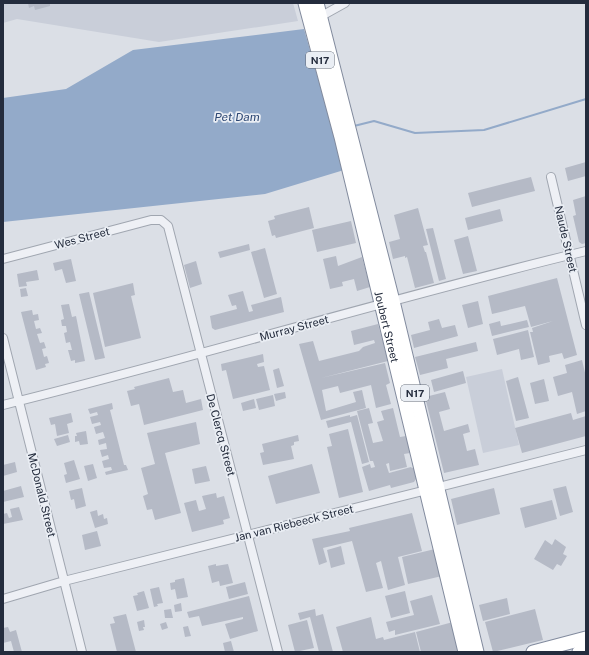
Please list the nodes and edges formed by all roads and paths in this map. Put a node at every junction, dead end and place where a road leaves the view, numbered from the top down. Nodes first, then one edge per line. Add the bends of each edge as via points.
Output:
1 (305, 3) edge
2 (317, 3) edge
3 (345, 3) edge
4 (315, 19) junction
5 (551, 177) dead end
6 (161, 220) joint
7 (586, 251) edge
8 (569, 255) junction
9 (3, 259) edge
10 (386, 302) junction
11 (586, 325) edge
12 (3, 338) edge
13 (200, 354) junction
14 (19, 401) junction
15 (3, 405) edge
16 (586, 450) edge
17 (431, 488) junction
18 (247, 535) junction
19 (64, 581) junction
20 (3, 599) edge
21 (586, 638) edge
22 (586, 650) edge
23 (82, 652) edge
24 (278, 652) edge
25 (465, 652) edge
26 (477, 652) edge
27 (533, 652) edge
28 (579, 652) edge

1 - 4 highway, Joubert Street / N17
2 - 4 highway, Joubert Street / N17
3 - 4 street
4 - 10 highway, Joubert Street / N17
5 - 8 street, Naude Street
6 - 9 street, Wes Street via 151,220
6 - 13 street, De Clercq Street via 168,226 172,238
7 - 8 street, Murray Street
8 - 10 street, Murray Street
8 - 11 street, Naude Street
10 - 13 street, Murray Street
10 - 17 highway, Joubert Street / N17
12 - 14 street, McDonald Street
13 - 14 street, Murray Street
13 - 18 street, De Clercq Street
14 - 15 street, Murray Street
14 - 19 street, McDonald Street
16 - 17 street, Jan van Riebeeck Street
17 - 18 street, Jan van Riebeeck Street
17 - 25 highway, Joubert Street / N17
17 - 26 highway, Joubert Street / N17
18 - 19 street, Jan van Riebeeck Street
18 - 24 street, De Clercq Street
19 - 20 street, Jan van Riebeeck Street
19 - 23 street, McDonald Street
21 - 27 highway
22 - 28 highway

